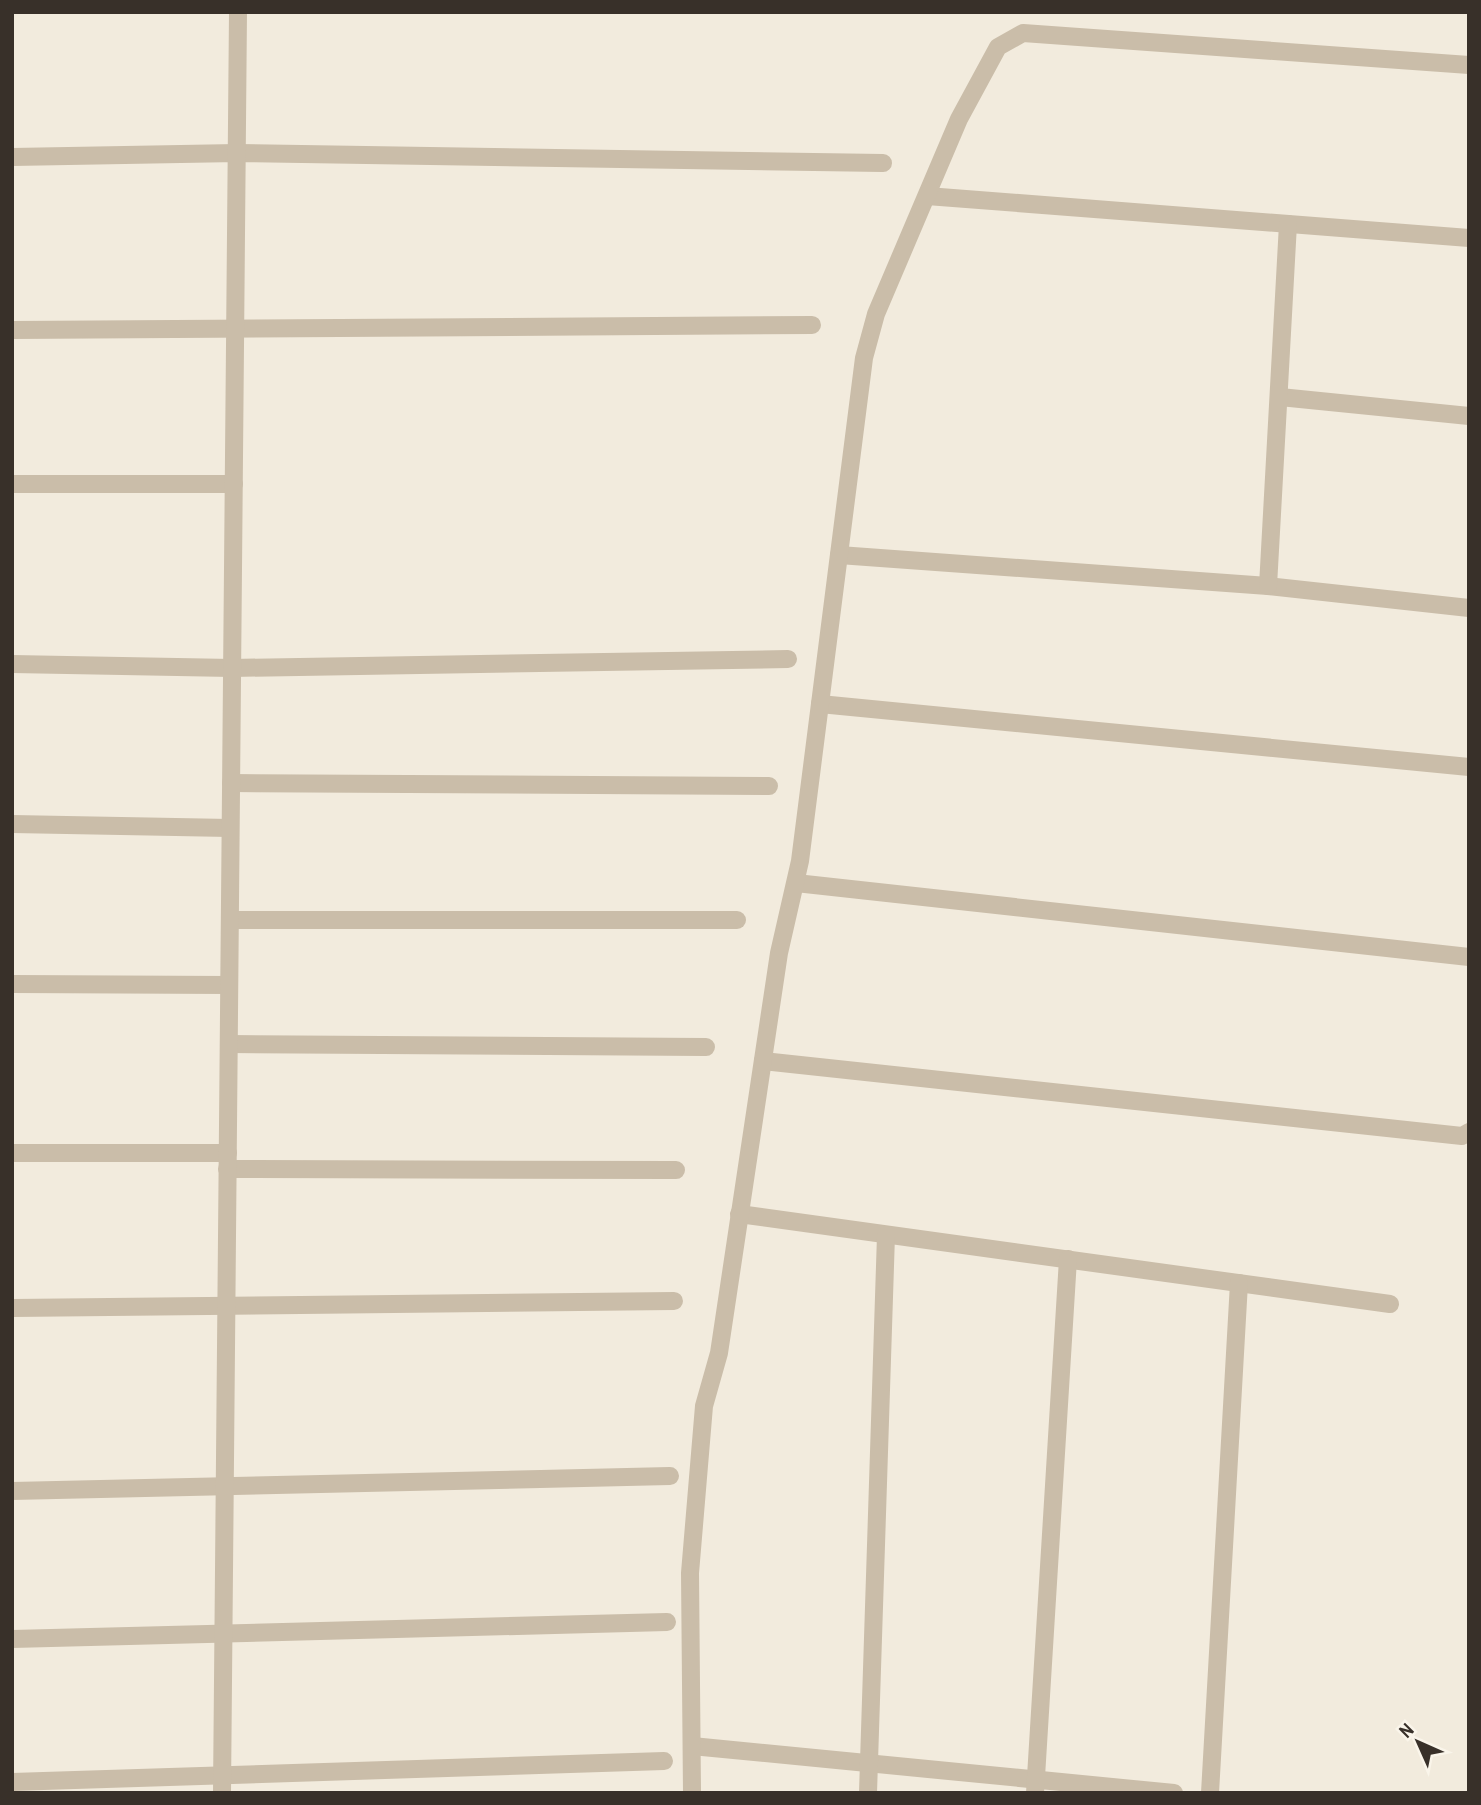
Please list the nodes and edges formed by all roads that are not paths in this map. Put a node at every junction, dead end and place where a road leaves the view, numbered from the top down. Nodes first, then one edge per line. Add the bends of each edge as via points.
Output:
1 (238, 12) edge
2 (1469, 65) edge
3 (237, 153) junction
4 (12, 157) edge
5 (883, 163) dead end
6 (927, 196) junction
7 (1288, 224) junction
8 (1469, 238) edge
9 (812, 325) dead end
10 (235, 328) junction
11 (12, 330) edge
12 (1280, 397) junction
13 (1469, 416) edge
14 (12, 484) edge
15 (234, 484) junction
16 (839, 555) junction
17 (1268, 586) junction
18 (1469, 608) edge
19 (788, 659) dead end
20 (12, 664) edge
21 (232, 668) junction
22 (820, 704) junction
23 (1469, 767) edge
24 (231, 783) junction
25 (769, 786) dead end
26 (12, 824) edge
27 (230, 828) junction
28 (796, 883) junction
29 (230, 920) junction
30 (737, 920) dead end
31 (1469, 957) edge
32 (12, 984) edge
33 (229, 985) junction
34 (229, 1044) junction
35 (706, 1047) dead end
36 (763, 1060) junction
37 (1469, 1132) edge
38 (12, 1153) edge
39 (228, 1161) junction
40 (676, 1170) dead end
41 (739, 1214) junction
42 (886, 1235) junction
43 (1068, 1259) junction
44 (1239, 1283) junction
45 (674, 1301) dead end
46 (1390, 1304) dead end
47 (226, 1306) junction
48 (12, 1308) edge
49 (670, 1476) dead end
50 (225, 1486) junction
51 (12, 1491) edge
52 (667, 1622) dead end
53 (223, 1633) junction
54 (12, 1639) edge
55 (692, 1746) junction
56 (664, 1761) dead end
57 (868, 1763) junction
58 (12, 1782) edge
59 (222, 1784) edge
60 (1035, 1786) edge
61 (692, 1793) edge
62 (868, 1793) edge
63 (1174, 1793) edge
64 (1210, 1793) edge

1 - 3 street
2 - 6 street via 1023,33 998,47 959,119
3 - 4 street
3 - 5 street
3 - 10 street
6 - 7 street
6 - 16 street via 876,314 864,358
7 - 8 street
7 - 12 street
9 - 10 street
10 - 11 street
10 - 15 street
12 - 13 street
12 - 17 street
14 - 15 street
15 - 21 street
16 - 17 street
16 - 22 street
17 - 18 street
19 - 21 street
20 - 21 street
21 - 24 street
22 - 23 street
22 - 28 street
24 - 25 street
24 - 27 street
26 - 27 street
27 - 29 street
28 - 31 street
28 - 36 street via 779,953
29 - 30 street
29 - 33 street
32 - 33 street
33 - 34 street
34 - 35 street
34 - 39 street
36 - 37 street via 1462,1136
36 - 41 street
38 - 39 street
39 - 40 street
39 - 47 street
41 - 42 street
41 - 55 street via 719,1353 704,1406 690,1573
42 - 43 street
42 - 57 street
43 - 44 street
43 - 60 street
44 - 46 street
44 - 64 street
45 - 47 street
47 - 48 street
47 - 50 street
49 - 50 street
50 - 51 street
50 - 53 street
52 - 53 street
53 - 54 street
53 - 59 street
55 - 57 street
55 - 61 street
56 - 59 street
57 - 60 street
57 - 62 street
58 - 59 street
60 - 63 street

